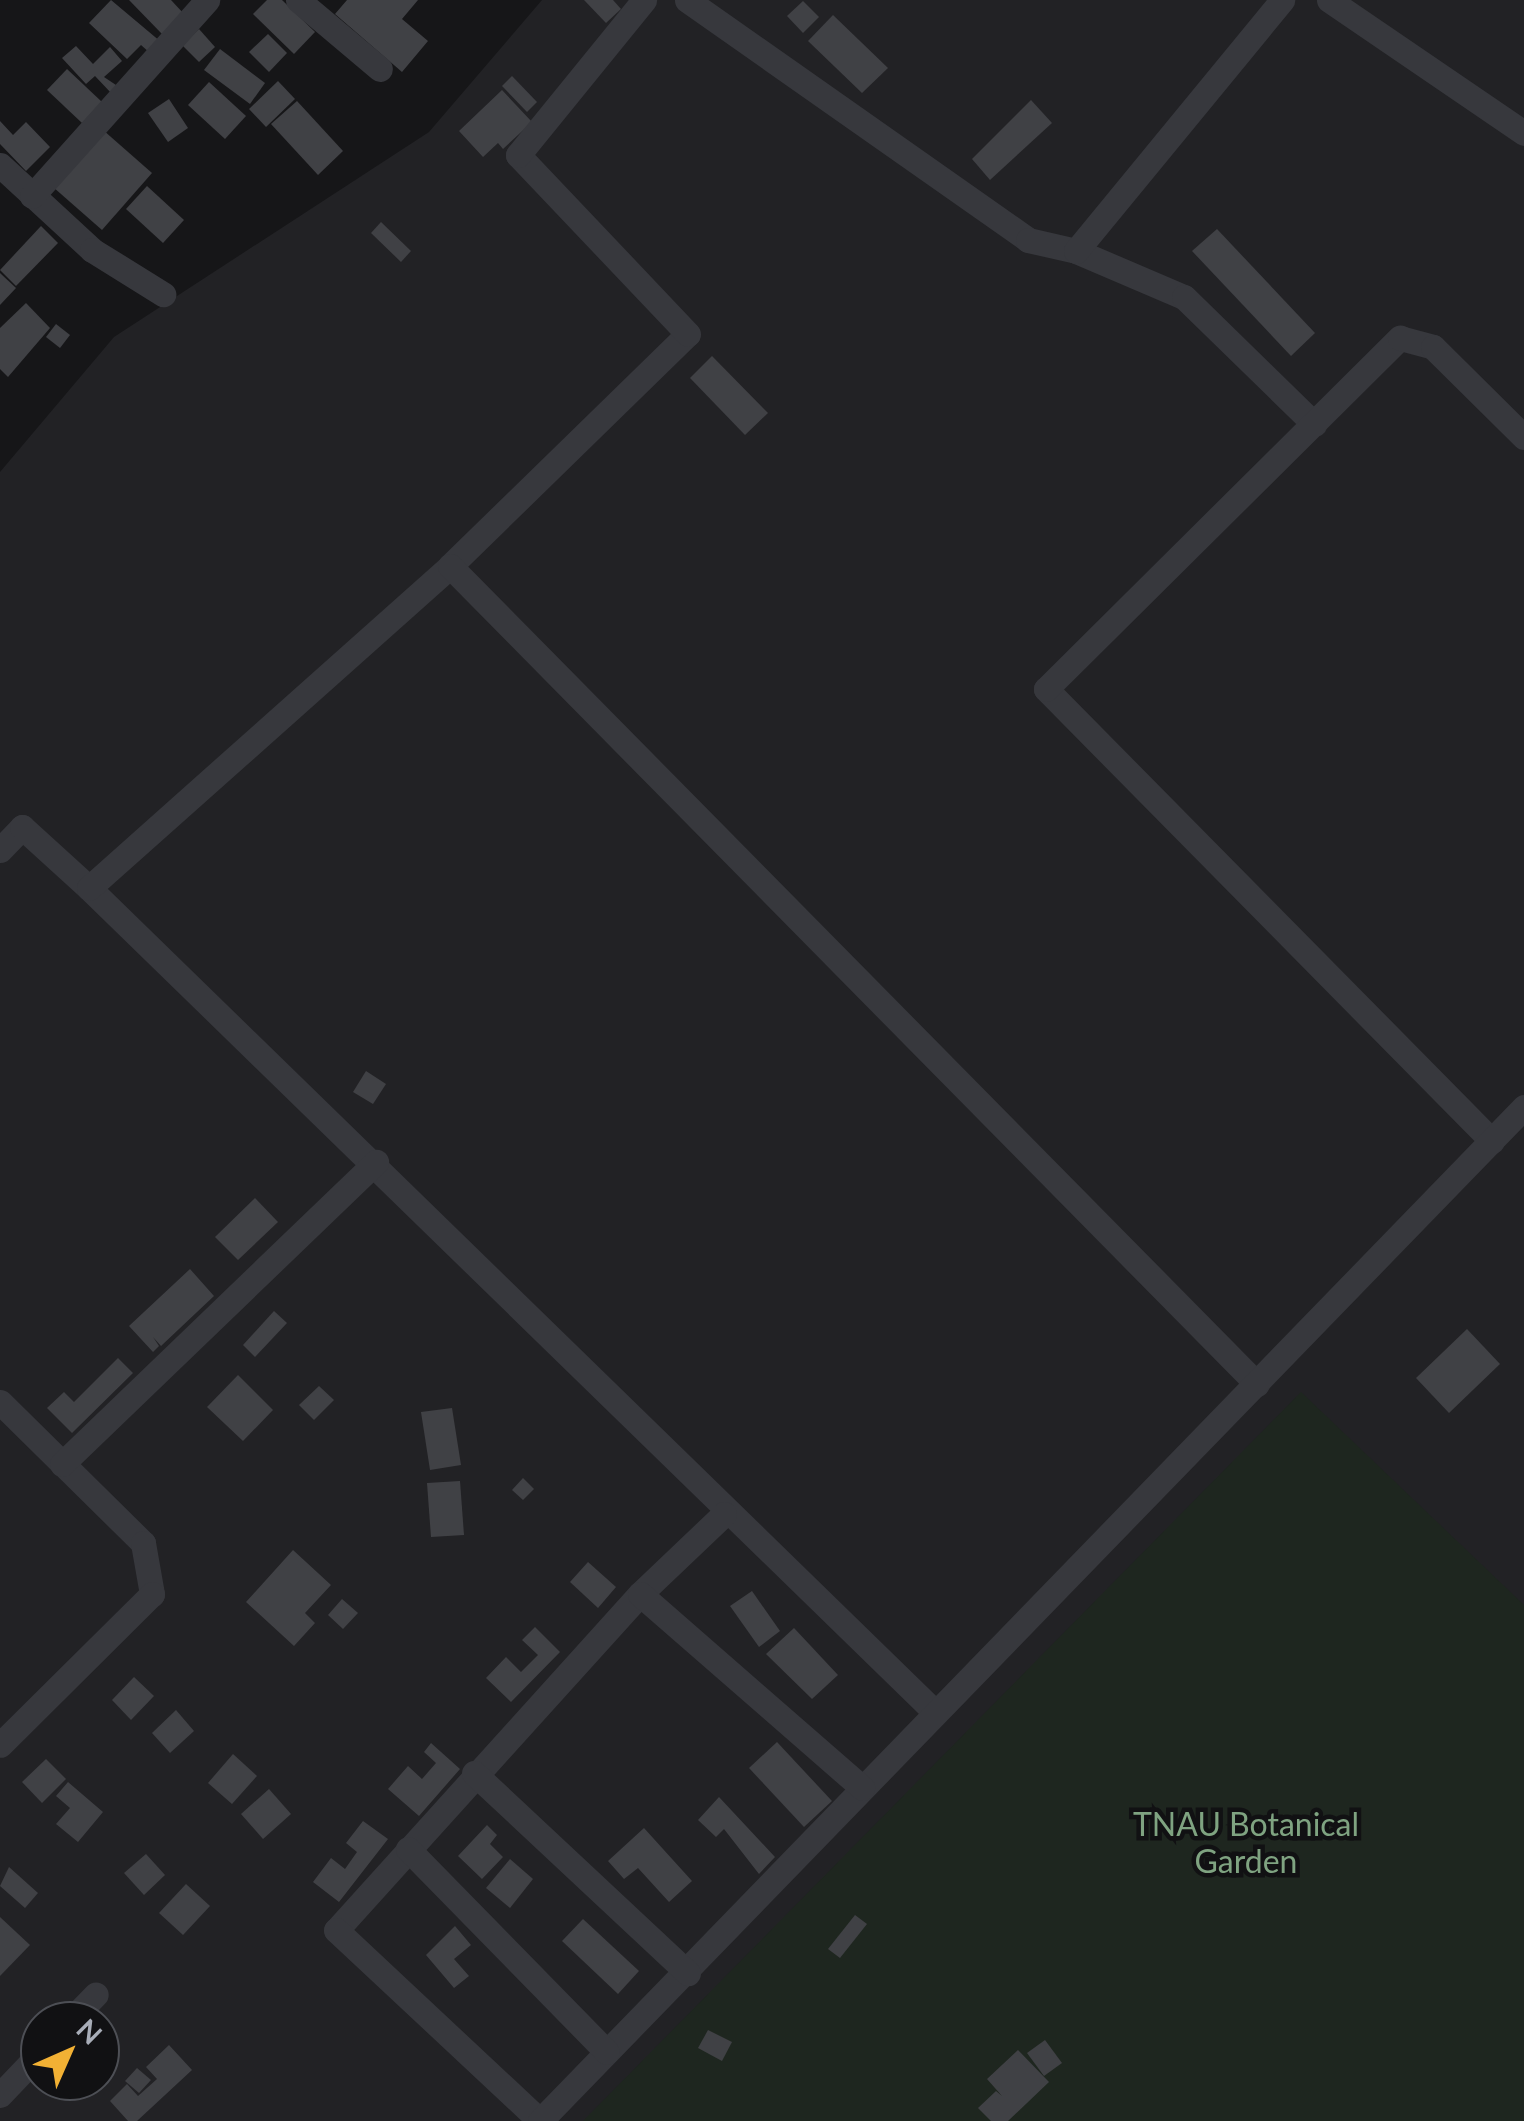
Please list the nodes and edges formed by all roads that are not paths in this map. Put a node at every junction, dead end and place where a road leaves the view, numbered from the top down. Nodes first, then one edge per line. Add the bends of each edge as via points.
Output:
1 (208, 0) edge
2 (298, 0) edge
3 (644, 0) edge
4 (687, 0) edge
5 (1282, 0) edge
6 (1329, 0) edge
7 (380, 68) dead end
8 (1524, 133) edge
9 (0, 165) edge
10 (32, 196) junction
11 (1076, 251) junction
12 (163, 294) dead end
13 (1314, 424) junction
14 (1524, 437) edge
15 (450, 566) junction
16 (0, 850) edge
17 (89, 888) junction
18 (1524, 1107) edge
19 (1492, 1141) junction
20 (376, 1162) junction
21 (1257, 1384) junction
22 (0, 1402) edge
23 (62, 1464) junction
24 (724, 1514) junction
25 (640, 1594) junction
26 (935, 1712) junction
27 (0, 1745) edge
28 (474, 1773) junction
29 (862, 1788) junction
30 (408, 1849) junction
31 (688, 1973) junction
32 (96, 1994) dead end
33 (89, 2001) edge
34 (607, 2052) junction
35 (20, 2074) edge
36 (0, 2096) edge

1 - 10 street
2 - 7 street
3 - 15 street via 518,155 688,334
4 - 11 street via 1028,240
5 - 11 street
6 - 8 street
9 - 10 street
10 - 12 street via 92,250
11 - 13 street via 1184,296
13 - 14 street via 1406,338 1434,347
13 - 19 street via 1046,689
15 - 17 street
15 - 21 street
16 - 17 street via 22,827
17 - 20 street
18 - 19 street
19 - 21 street
20 - 23 street
20 - 24 street
21 - 26 street
22 - 23 street
23 - 27 street via 143,1543 152,1594
24 - 25 street
24 - 26 street
25 - 28 street
25 - 29 street
26 - 29 street
28 - 30 street
28 - 31 street
29 - 31 street
30 - 34 street
30 - 34 street via 336,1930 540,2121
31 - 34 street
32 - 33 street
35 - 36 street

